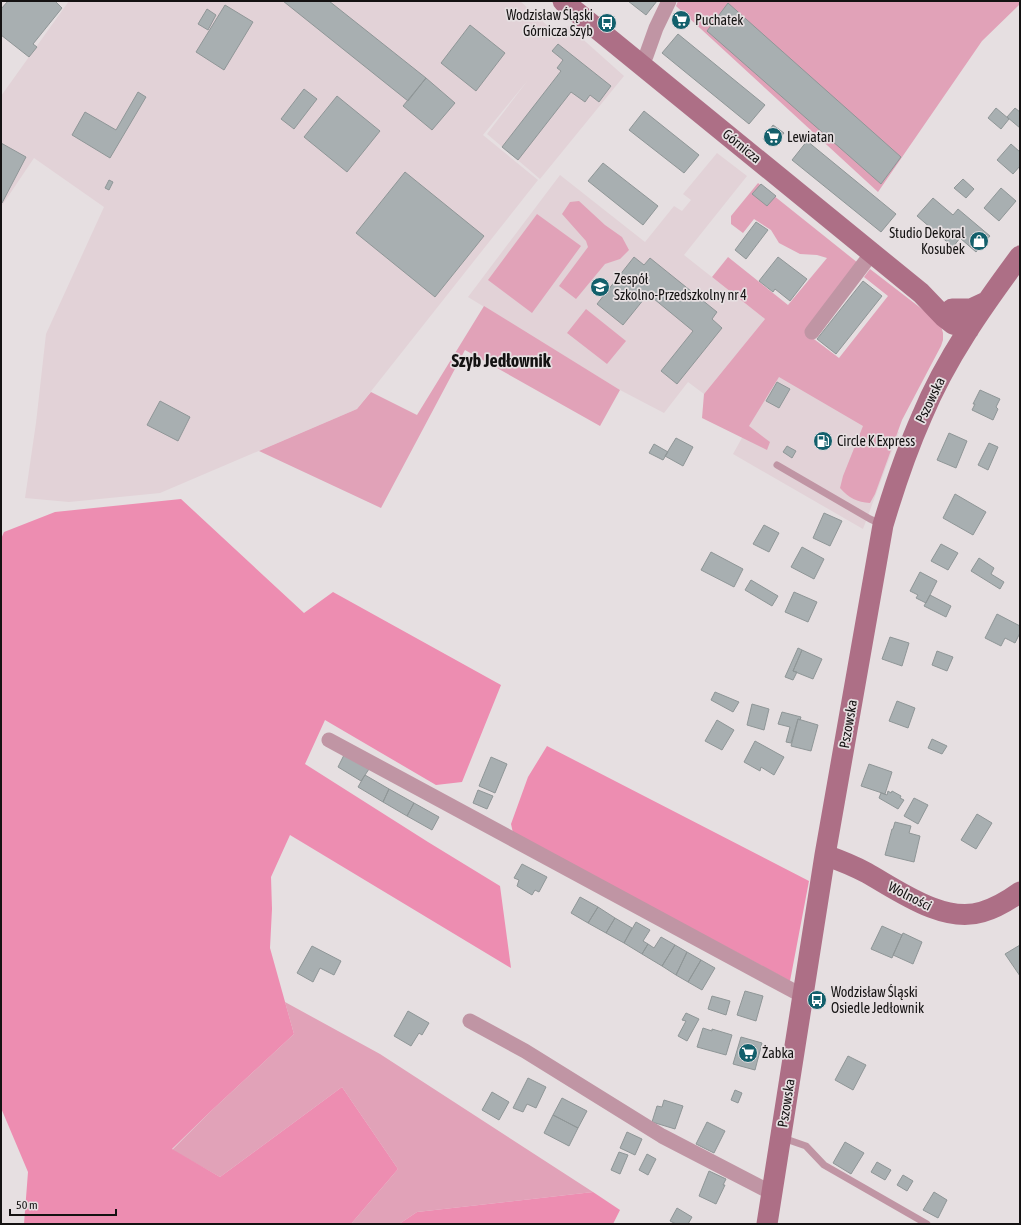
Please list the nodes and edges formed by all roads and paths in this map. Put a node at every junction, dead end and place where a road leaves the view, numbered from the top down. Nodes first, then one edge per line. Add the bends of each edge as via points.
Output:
1 (563, 1) edge
2 (669, 1) edge
3 (641, 63) junction
4 (872, 252) junction
5 (1020, 256) edge
6 (986, 302) junction
7 (948, 314) junction
8 (969, 329) junction
9 (812, 332) dead end
10 (949, 363) junction
11 (777, 465) dead end
12 (883, 525) junction
13 (329, 740) dead end
14 (825, 855) junction
15 (1020, 892) edge
16 (803, 996) junction
17 (470, 1021) dead end
18 (781, 1138) junction
19 (772, 1193) junction
20 (767, 1224) edge
21 (927, 1224) edge

1 - 3 main road, Górnicza
2 - 3 street
3 - 4 main road, Górnicza
4 - 7 main road, Górnicza via 921,293 936,310
4 - 9 street
5 - 6 main road, Pszowska
6 - 7 main road via 971,309
6 - 8 main road, Pszowska
7 - 8 main road, Górnicza via 953,324
7 - 10 main road
8 - 10 main road, Pszowska
10 - 12 main road, Pszowska via 922,415 895,483
11 - 12 lane
12 - 14 main road, Pszowska
13 - 16 street
14 - 15 main road, Wolności via 866,872 934,909 954,913 982,912
14 - 16 main road, Pszowska
16 - 18 main road, Pszowska
17 - 19 street via 525,1051 662,1136
18 - 19 main road, Pszowska
18 - 21 lane via 806,1146 824,1165
19 - 20 main road, Pszowska

